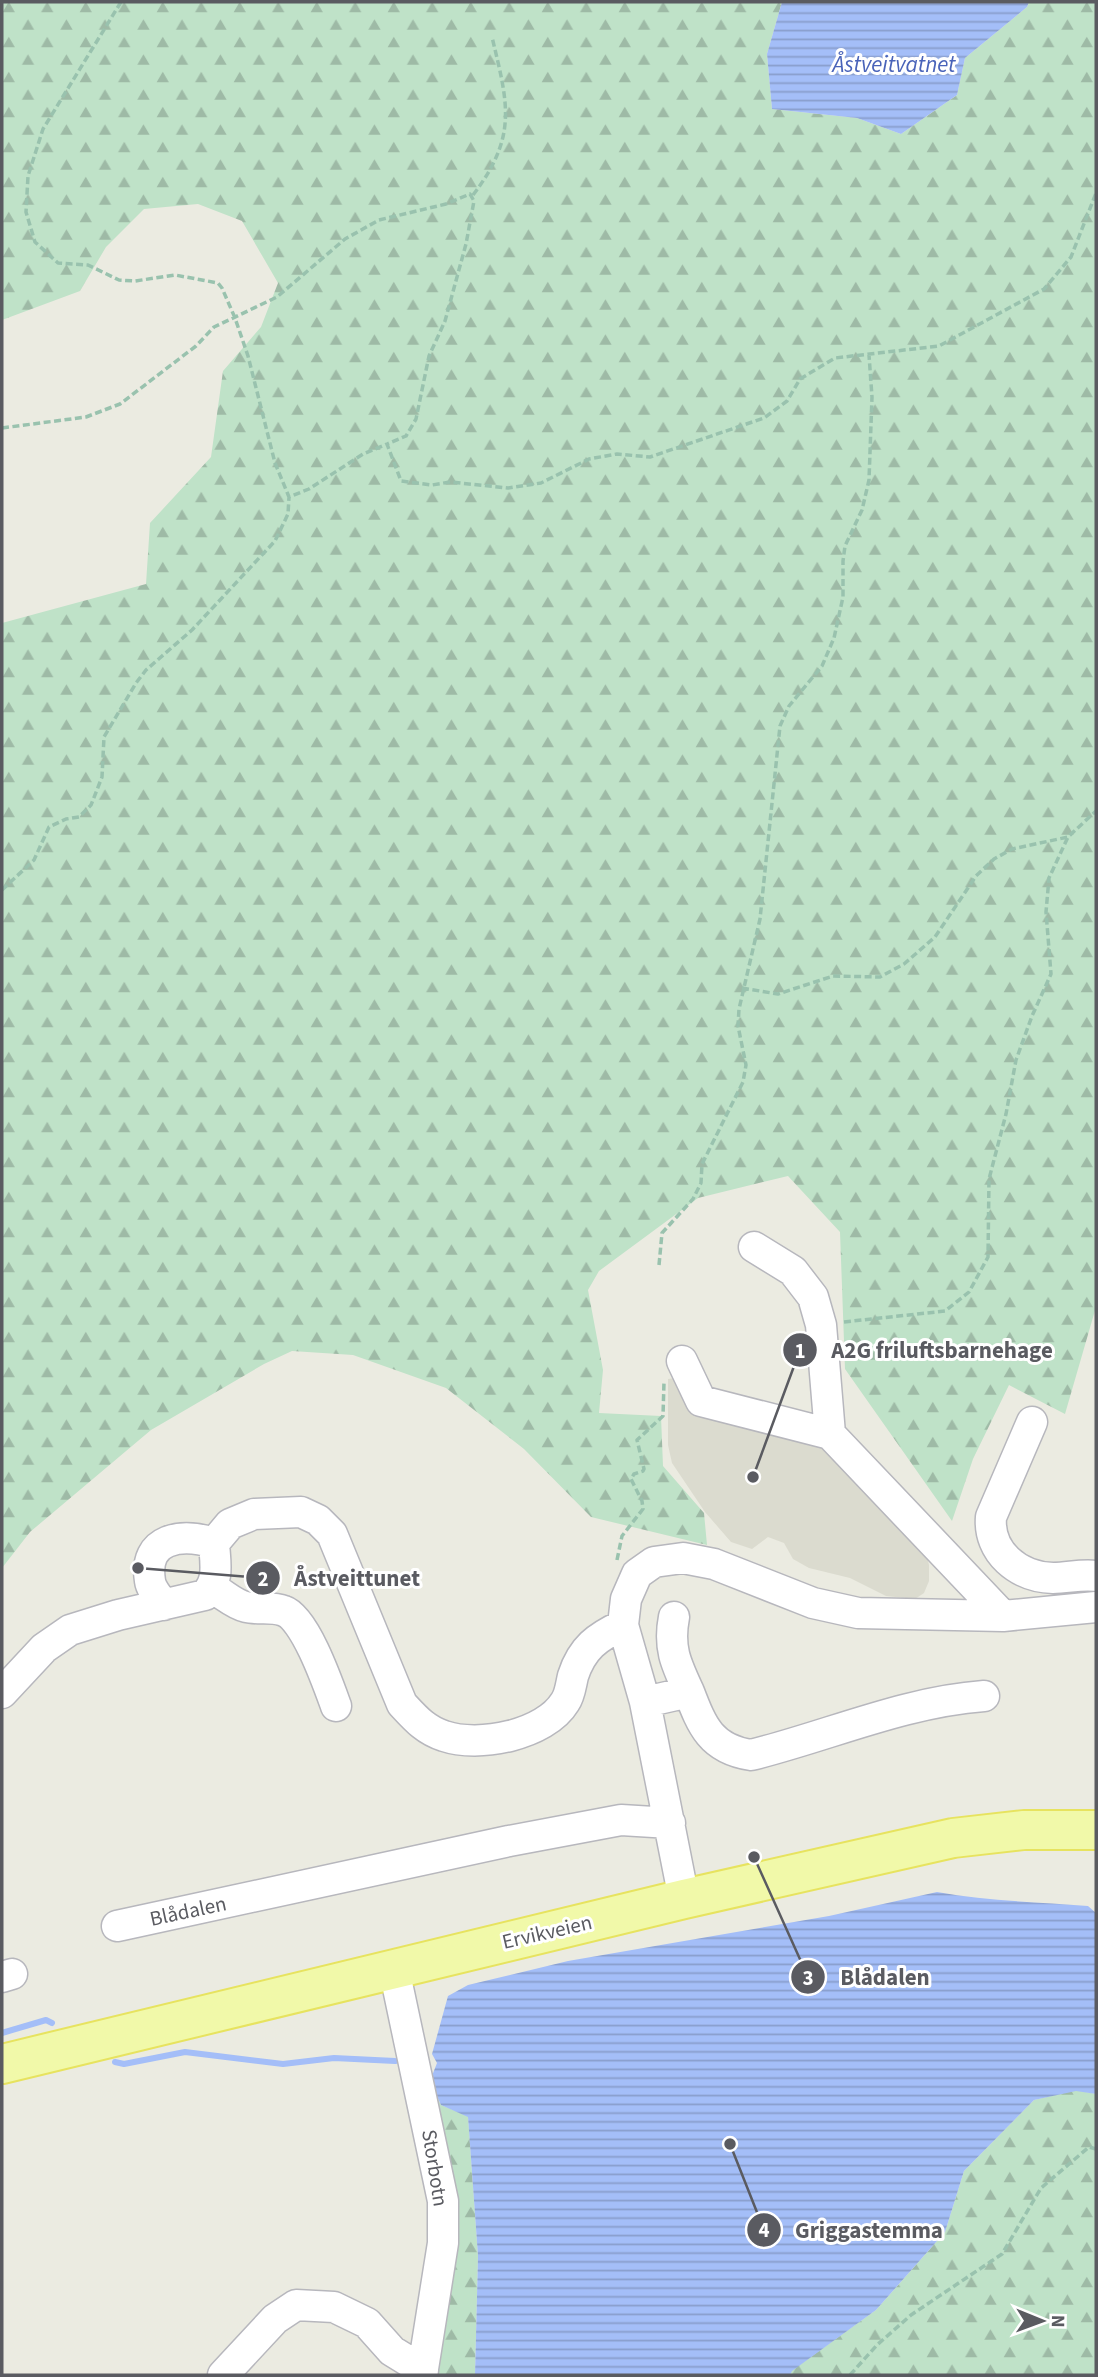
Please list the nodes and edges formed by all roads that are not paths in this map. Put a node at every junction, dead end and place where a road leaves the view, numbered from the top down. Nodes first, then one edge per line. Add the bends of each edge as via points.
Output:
1 (754, 1247) dead end
2 (673, 1369) road end
3 (1032, 1422) dead end
4 (830, 1434) junction
5 (214, 1542) junction
6 (1096, 1576) edge
7 (224, 1596) junction
8 (164, 1605) junction
9 (1096, 1607) edge
10 (1003, 1616) junction
11 (674, 1617) dead end
12 (623, 1625) junction
13 (686, 1679) junction
14 (2, 1693) edge
15 (984, 1696) dead end
16 (645, 1702) junction
17 (336, 1706) dead end
18 (670, 1823) junction
19 (1096, 1830) edge
20 (684, 1899) junction
21 (117, 1926) dead end
22 (394, 1969) junction
23 (2, 2064) edge
24 (423, 2372) edge
25 (223, 2375) edge

1 - 4 street via 793,1271 813,1297 821,1325
2 - 4 street via 701,1401
3 - 6 street via 991,1517 990,1531 1013,1566 1054,1578
4 - 10 street
5 - 7 street
5 - 8 street via 176,1538 165,1541 153,1555 150,1583
5 - 12 street via 230,1524 254,1514 301,1512 318,1520 332,1534 402,1704 422,1726 446,1737 481,1740 517,1735 549,1720 566,1701 586,1647
7 - 8 street via 205,1595
7 - 17 street via 249,1608 284,1611 296,1618
8 - 14 street via 70,1629 44,1648
9 - 10 street
10 - 12 street via 858,1613 813,1603 715,1564 683,1558 654,1562 638,1574 626,1599
11 - 13 street via 670,1636 675,1663
12 - 16 street
13 - 15 street via 701,1723 716,1742 751,1755 906,1710
13 - 16 street
16 - 18 street
18 - 20 street
18 - 21 street, Blådalen via 621,1820
19 - 20 main road, Ervikveien via 1024,1830 953,1838
20 - 22 main road, Ervikveien
22 - 23 main road, Ervikveien
22 - 24 street, Storbotn via 443,2201 443,2244
24 - 25 street, Storbotn via 392,2351 367,2323 334,2307 296,2305 275,2319

